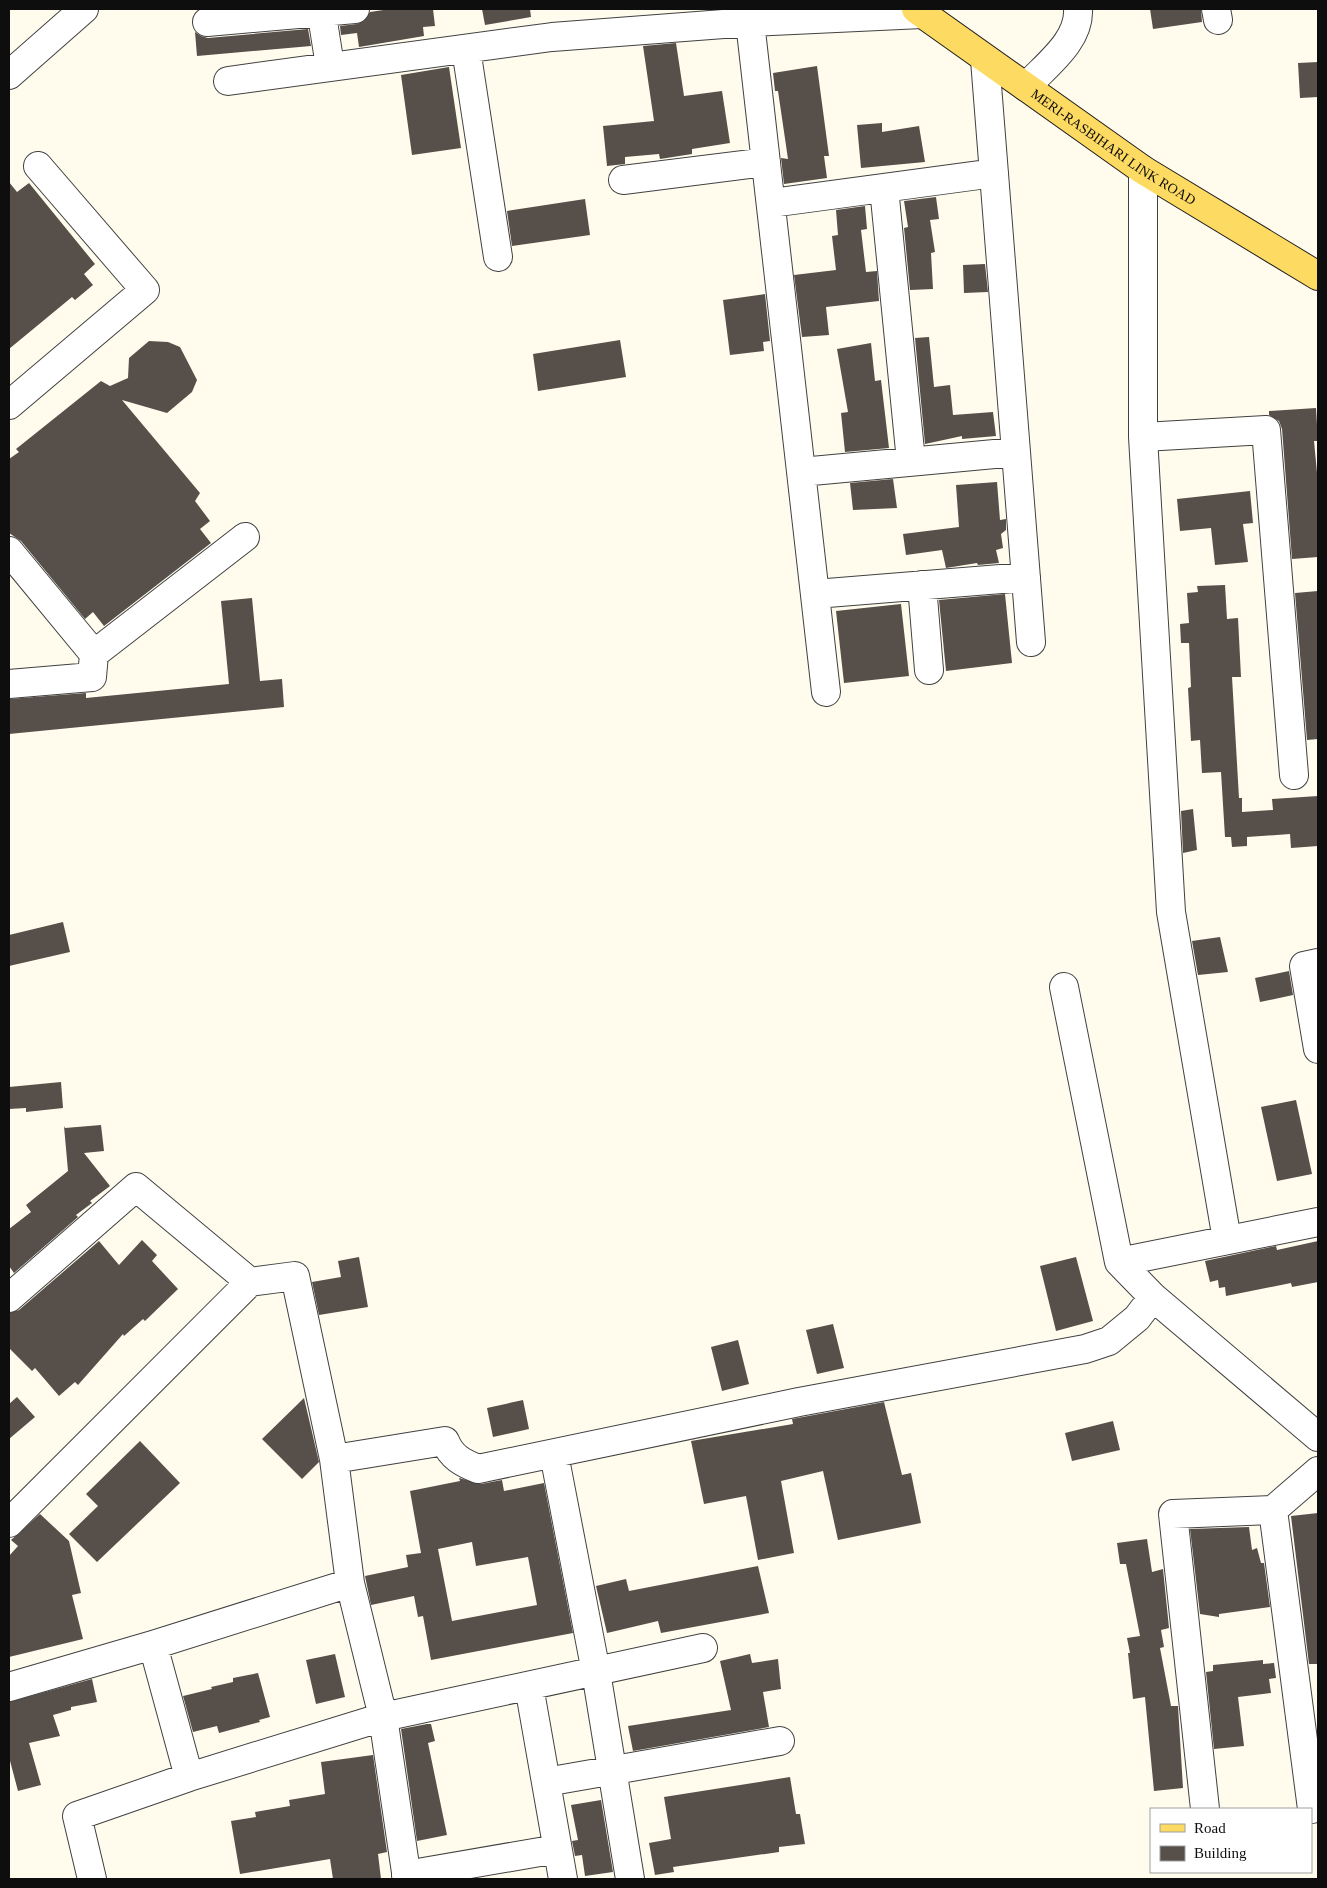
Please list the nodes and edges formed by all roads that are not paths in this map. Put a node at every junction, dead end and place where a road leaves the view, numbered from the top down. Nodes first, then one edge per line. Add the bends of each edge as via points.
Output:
1 (84, 9) edge
2 (355, 9) edge
3 (1078, 9) edge
4 (321, 10) edge
5 (919, 11) edge
6 (207, 22) dead end
7 (750, 22) junction
8 (466, 49) junction
9 (986, 60) junction
10 (330, 66) junction
11 (9, 76) edge
12 (228, 81) dead end
13 (1026, 87) junction
14 (766, 162) junction
15 (38, 166) dead end
16 (1143, 170) junction
17 (994, 173) junction
18 (623, 180) dead end
19 (884, 188) junction
20 (771, 203) junction
21 (498, 257) dead end
22 (1318, 276) edge
23 (9, 405) edge
24 (1143, 437) junction
25 (1016, 452) junction
26 (911, 461) junction
27 (801, 472) junction
28 (245, 537) dead end
29 (9, 551) edge
30 (1026, 576) junction
31 (922, 585) junction
32 (814, 594) junction
33 (1031, 642) dead end
34 (94, 654) junction
35 (929, 670) dead end
36 (9, 684) edge
37 (826, 692) dead end
38 (1294, 775) dead end
39 (1318, 963) edge
40 (1064, 987) dead end
41 (1318, 1049) edge
42 (1318, 1222) edge
43 (1227, 1240) junction
44 (1119, 1262) junction
45 (250, 1282) junction
46 (1153, 1297) junction
47 (9, 1298) edge
48 (1318, 1437) edge
49 (554, 1454) junction
50 (334, 1460) junction
51 (1318, 1470) edge
52 (1273, 1510) junction
53 (9, 1523) edge
54 (350, 1583) junction
55 (154, 1645) junction
56 (704, 1648) dead end
57 (596, 1672) junction
58 (529, 1686) junction
59 (9, 1687) edge
60 (383, 1717) junction
61 (780, 1741) dead end
62 (612, 1769) junction
63 (189, 1777) junction
64 (546, 1782) junction
65 (1205, 1808) edge
66 (1313, 1809) edge
67 (557, 1849) junction
68 (406, 1877) edge
69 (92, 1879) edge
70 (563, 1879) edge
71 (630, 1879) edge

1 - 11 street
2 - 4 street
3 - 13 street via 1072,36
4 - 6 street
4 - 10 street
5 - 7 street
5 - 9 main road, MERI-RASBIHARI LINK ROAD
7 - 8 street via 552,37
7 - 14 street
8 - 10 street
8 - 21 street
9 - 13 main road, MERI-RASBIHARI LINK ROAD
9 - 17 street
10 - 12 street
13 - 16 main road, MERI-RASBIHARI LINK ROAD
14 - 18 street
14 - 20 street
15 - 23 street via 145,290
16 - 22 main road, MERI-RASBIHARI LINK ROAD
16 - 24 street
17 - 19 street
17 - 25 street
19 - 20 street
19 - 26 street
20 - 27 street
24 - 38 street via 1266,430
24 - 43 street via 1171,912
25 - 26 street
25 - 30 street
26 - 27 street
27 - 32 street
28 - 34 street
29 - 34 street
30 - 31 street
30 - 33 street
31 - 32 street
31 - 35 street
32 - 37 street
34 - 36 street via 92,677
39 - 41 street via 1304,966
40 - 44 street
42 - 43 street
43 - 44 street
44 - 46 street
45 - 47 street via 136,1187
45 - 50 street via 295,1276
45 - 53 street
46 - 48 street
46 - 49 street via 1137,1318 1109,1341 1085,1350 799,1402
49 - 50 street via 478,1469 460,1462 445,1440
49 - 57 street
50 - 54 street
51 - 52 street
52 - 65 street via 1173,1514
52 - 66 street
54 - 55 street
54 - 60 street
55 - 59 street
55 - 63 street
56 - 57 street
57 - 58 street
57 - 62 street
58 - 60 street
58 - 64 street
60 - 63 street
60 - 68 street
61 - 62 street
62 - 64 street
62 - 71 street
63 - 69 street via 76,1816
64 - 67 street
67 - 68 street
67 - 70 street

